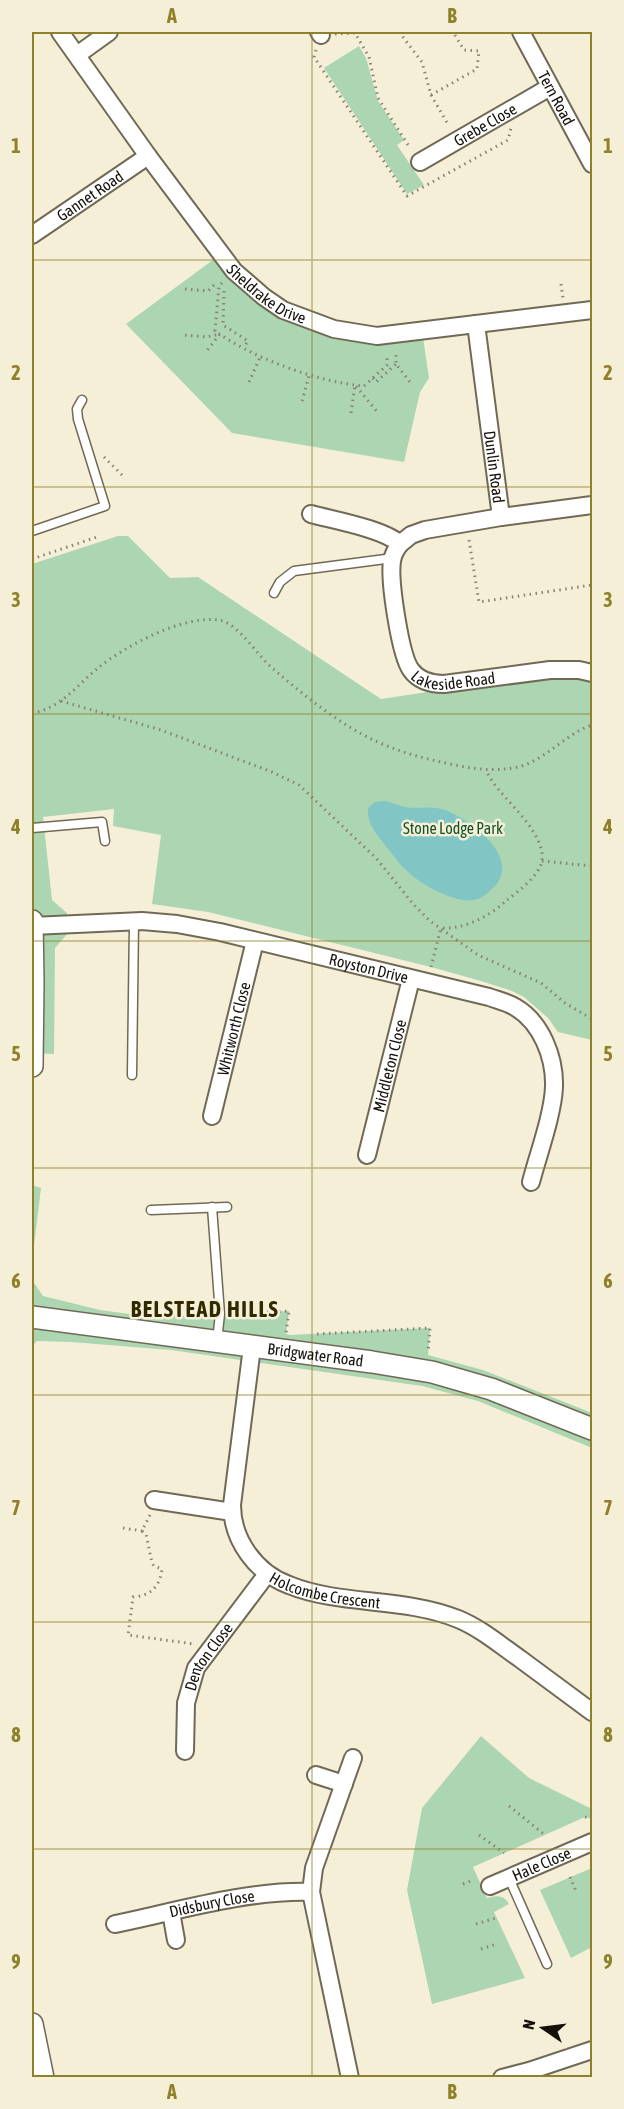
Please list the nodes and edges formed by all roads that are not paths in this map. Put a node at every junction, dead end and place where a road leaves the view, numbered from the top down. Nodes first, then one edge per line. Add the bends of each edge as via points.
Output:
1 (60, 32) edge
2 (109, 32) edge
3 (521, 32) edge
4 (77, 54) junction
5 (550, 87) junction
6 (148, 156) junction
7 (420, 162) road end
8 (592, 164) edge
9 (32, 235) edge
10 (592, 310) edge
11 (476, 324) junction
12 (82, 399) dead end
13 (592, 505) edge
14 (311, 514) dead end
15 (501, 517) junction
16 (32, 531) edge
17 (397, 551) junction
18 (274, 593) dead end
19 (592, 673) edge
20 (32, 828) edge
21 (105, 841) dead end
22 (32, 921) edge
23 (134, 922) junction
24 (32, 926) edge
25 (255, 941) junction
26 (411, 979) junction
27 (32, 1039) edge
28 (32, 1066) edge
29 (132, 1075) dead end
30 (212, 1116) dead end
31 (367, 1155) dead end
32 (531, 1182) dead end
33 (212, 1207) junction
34 (227, 1207) dead end
35 (151, 1210) dead end
36 (32, 1317) edge
37 (217, 1342) junction
38 (252, 1347) junction
39 (592, 1430) edge
40 (156, 1501) road end
41 (232, 1512) junction
42 (267, 1574) junction
43 (592, 1712) edge
44 (186, 1751) dead end
45 (353, 1758) dead end
46 (316, 1774) dead end
47 (344, 1784) junction
48 (592, 1842) edge
49 (509, 1878) junction
50 (484, 1882) road end
51 (311, 1892) junction
52 (171, 1912) junction
53 (115, 1924) dead end
54 (176, 1940) dead end
55 (547, 1964) dead end
56 (32, 2024) edge
57 (592, 2050) edge
58 (530, 2074) edge
59 (43, 2078) edge
60 (350, 2078) edge
61 (502, 2078) edge

1 - 4 street, Sheldrake Drive
2 - 4 street
3 - 5 street, Tern Road
4 - 6 street, Sheldrake Drive
5 - 7 street, Grebe Close
5 - 8 street, Tern Road
6 - 9 street, Gannet Road
6 - 11 street, Sheldrake Drive via 234,271 283,309 334,329 363,334 393,335
10 - 11 street, Sheldrake Drive
11 - 15 street, Dunlin Road
12 - 16 lane via 78,419 105,506
13 - 15 street, Dunlin Road
14 - 17 street via 393,538
15 - 17 street via 417,532
17 - 18 lane via 294,571
17 - 19 street, Lakeside Road via 392,579 403,651 411,670 422,680 444,684 566,669
20 - 21 lane via 102,822
22 - 24 street
23 - 24 street, Royston Drive
23 - 25 street, Royston Drive via 177,924
23 - 29 lane
24 - 27 street
25 - 26 street, Royston Drive
25 - 30 street, Whitworth Close
26 - 31 street, Middleton Close
26 - 32 street, Royston Drive via 508,1003 539,1030 551,1060 554,1084
27 - 28 street
33 - 34 lane
33 - 35 lane
33 - 37 lane via 220,1314
36 - 37 street, Bridgwater Road
37 - 38 street, Bridgwater Road
38 - 39 street, Bridgwater Road via 432,1372 491,1389
38 - 41 street, Holcombe Crescent
40 - 41 street
41 - 42 street, Holcombe Crescent via 241,1543
42 - 43 street, Holcombe Crescent via 299,1589 430,1610 460,1620
42 - 44 street, Denton Close via 196,1668 186,1703
45 - 47 street
46 - 47 street
47 - 51 street via 314,1868
48 - 49 street, Hale Close
49 - 50 street, Hale Close
49 - 55 lane
51 - 52 street, Didsbury Close via 270,1892
51 - 60 street
52 - 53 street, Didsbury Close
52 - 54 street
56 - 59 street
57 - 58 street
58 - 61 street

